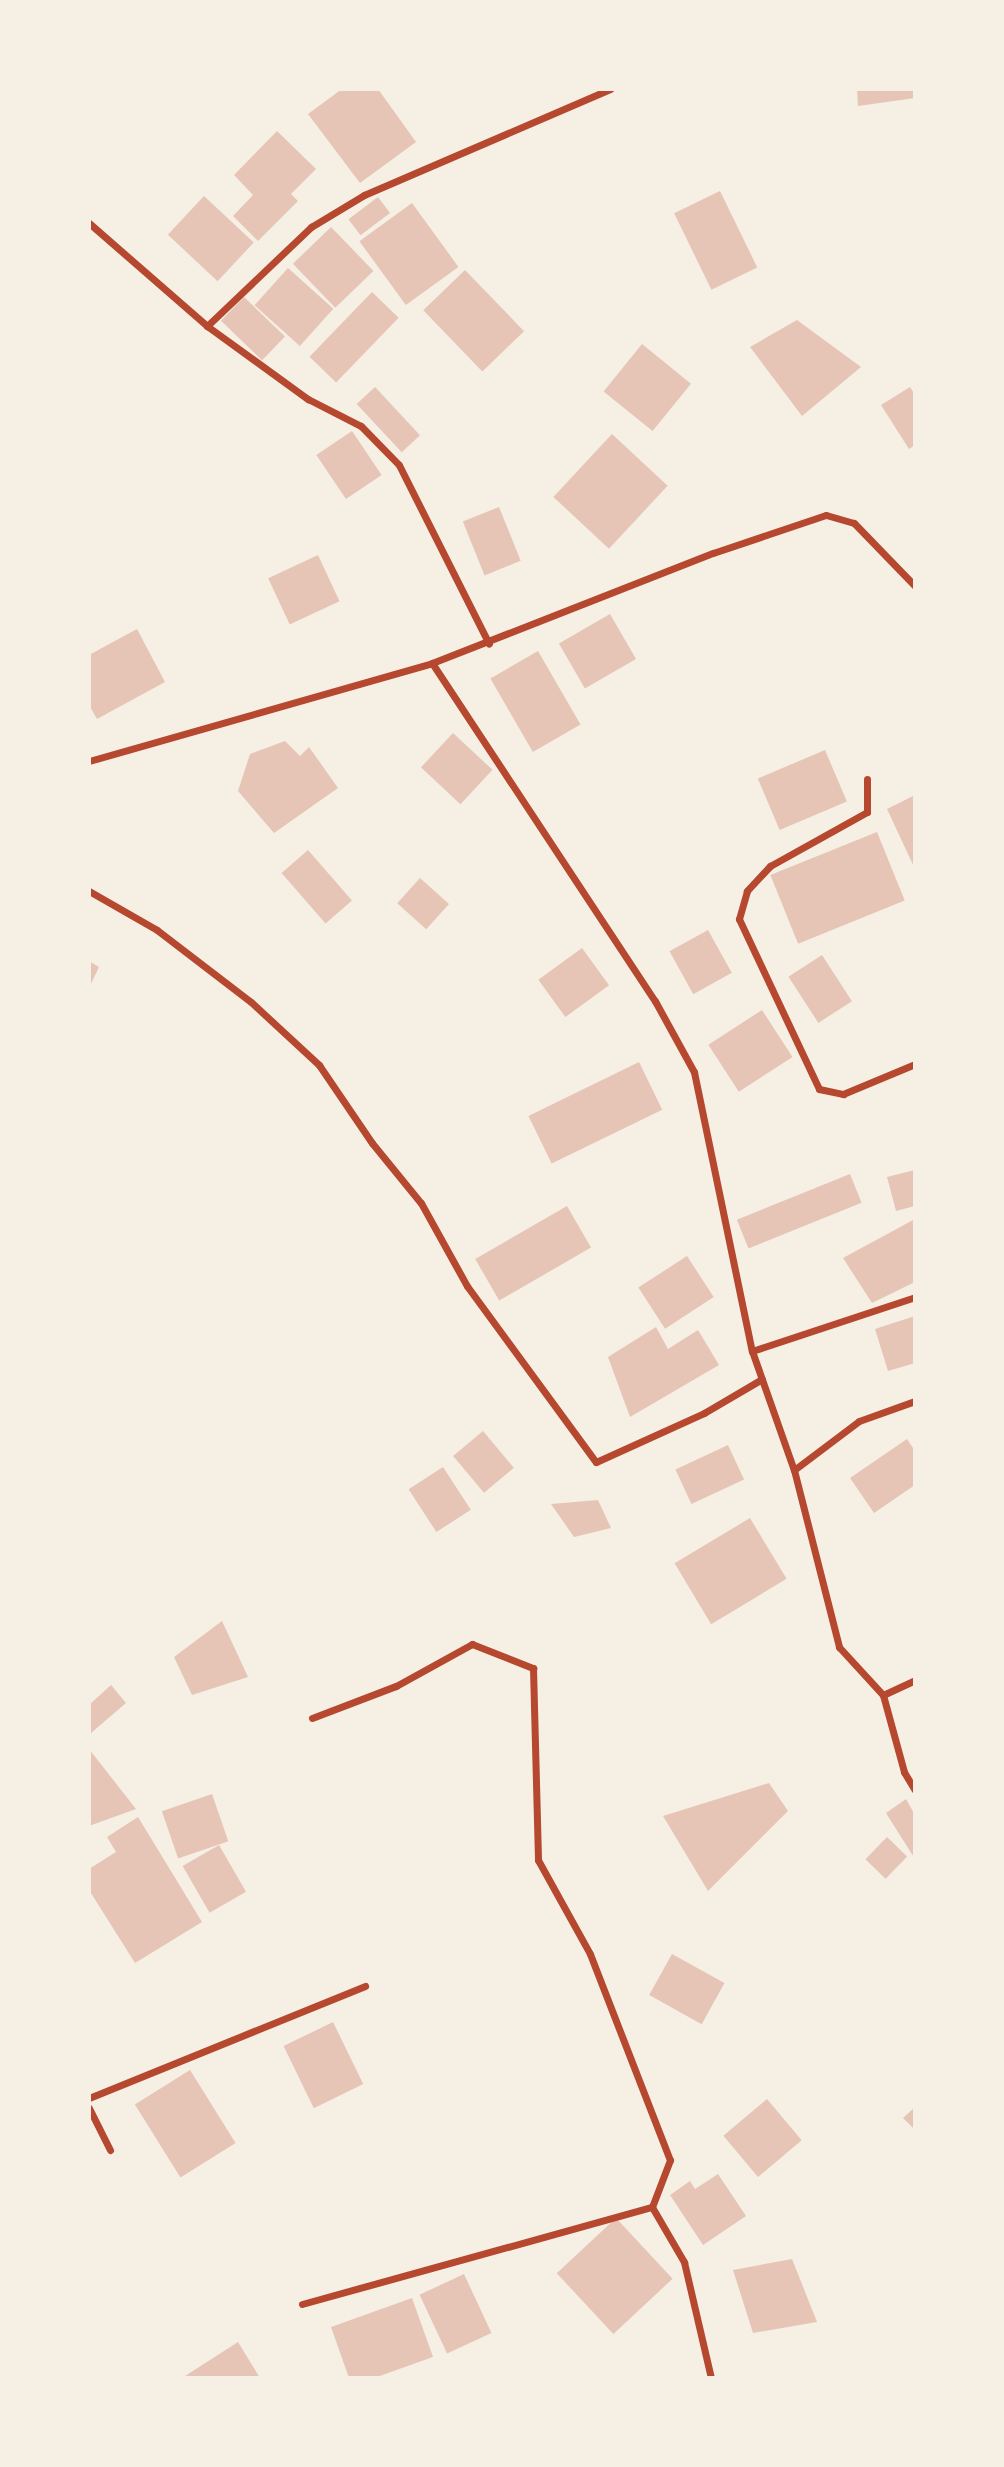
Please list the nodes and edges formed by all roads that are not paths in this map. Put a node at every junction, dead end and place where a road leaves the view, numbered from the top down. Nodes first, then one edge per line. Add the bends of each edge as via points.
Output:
1 (610, 89) edge
2 (89, 223) edge
3 (207, 326) junction
4 (915, 586) edge
5 (489, 643) junction
6 (432, 663) junction
7 (89, 761) edge
8 (867, 779) dead end
9 (89, 891) edge
10 (915, 1064) edge
11 (915, 1297) edge
12 (752, 1351) junction
13 (762, 1379) junction
14 (915, 1401) edge
15 (794, 1470) junction
16 (915, 1680) edge
17 (883, 1695) junction
18 (312, 1718) dead end
19 (915, 1790) edge
20 (365, 1986) dead end
21 (89, 2098) edge
22 (89, 2108) edge
23 (110, 2150) dead end
24 (652, 2207) junction
25 (302, 2304) dead end
26 (711, 2378) edge

1 - 3 street via 365,195 311,227
2 - 3 street
3 - 5 street via 309,399 360,426 399,466
4 - 5 street via 854,523 826,515 713,553
5 - 6 street
6 - 7 street
6 - 12 street via 656,1001 694,1072
8 - 10 street via 867,812 769,866 747,891 738,919 819,1089 843,1094
9 - 13 street via 157,930 251,1002 319,1065 372,1143 421,1203 467,1286 596,1462 704,1413
11 - 12 street
12 - 13 street
13 - 15 street
14 - 15 street via 859,1421
15 - 17 street via 839,1647
16 - 17 street
17 - 19 street via 904,1772
18 - 24 street via 396,1686 472,1644 533,1668 538,1860 590,1954 670,2160
20 - 21 street
22 - 23 street
24 - 25 street
24 - 26 street via 684,2262

